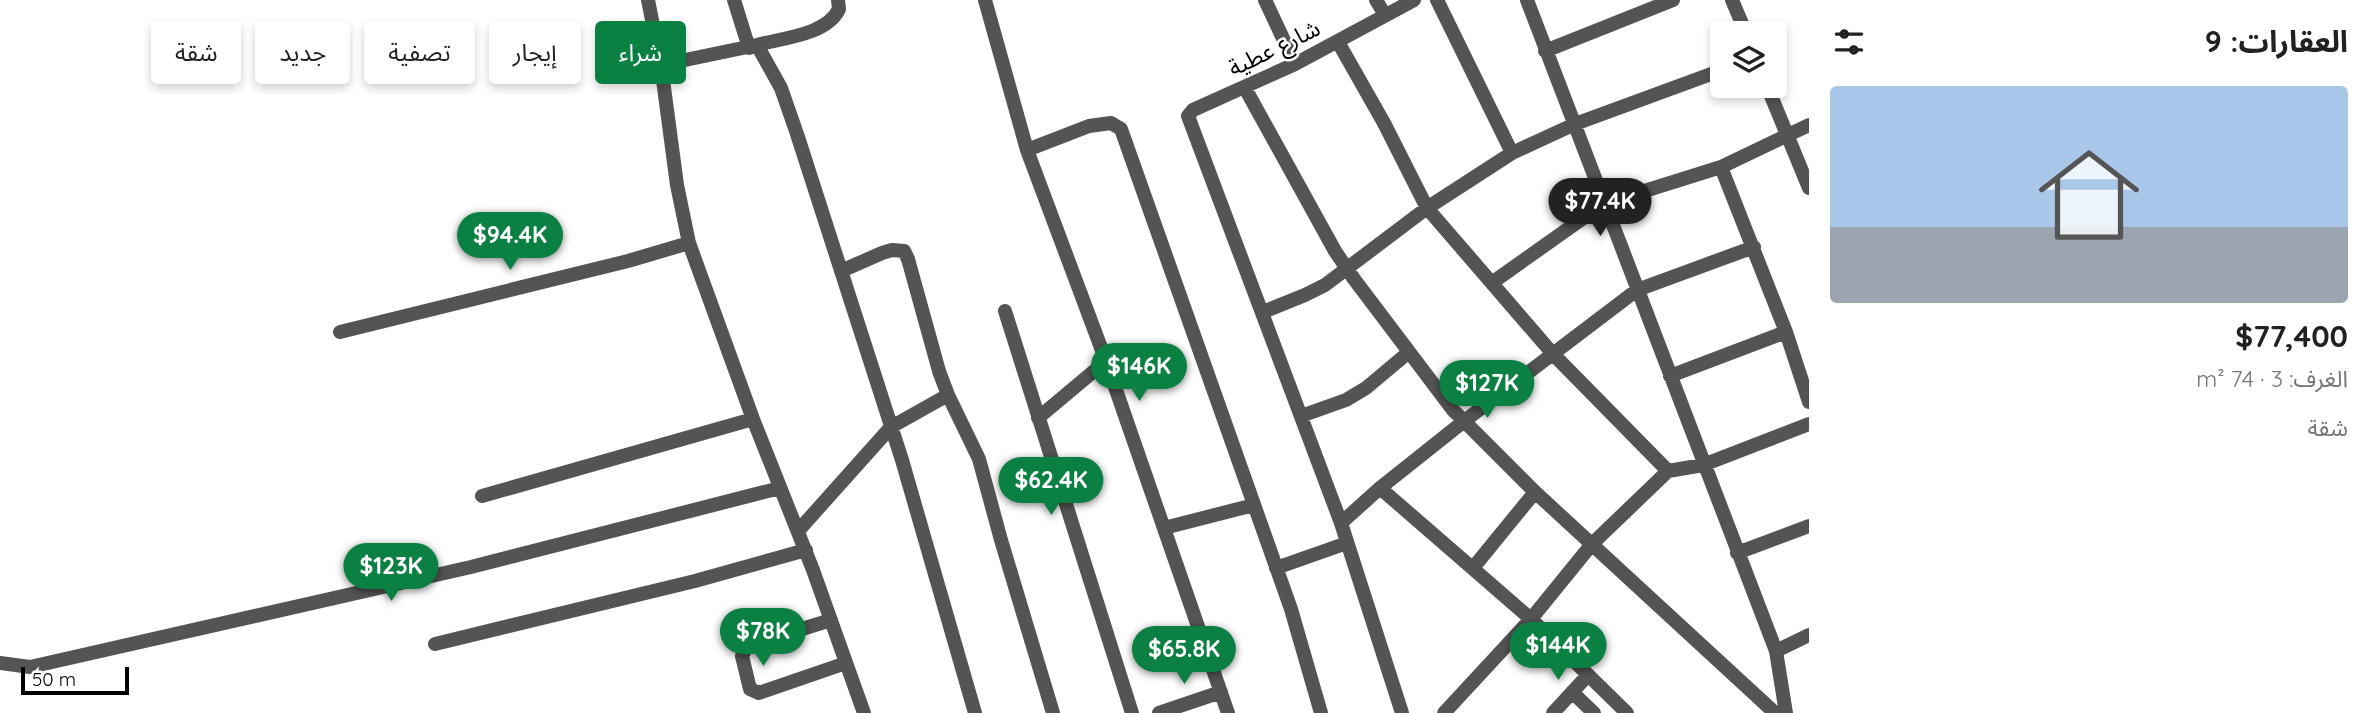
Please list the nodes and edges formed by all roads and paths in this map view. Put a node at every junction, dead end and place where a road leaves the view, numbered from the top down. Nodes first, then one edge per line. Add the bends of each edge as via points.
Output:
1 (648, 0) edge
2 (734, 0) edge
3 (838, 0) edge
4 (985, 0) edge
5 (1265, 0) edge
6 (1376, 0) edge
7 (1414, 0) edge
8 (1437, 0) edge
9 (1527, 0) edge
10 (1673, 0) edge
11 (1732, 0) edge
12 (1385, 15) junction
13 (652, 21) edge
14 (1741, 21) edge
15 (1338, 41) junction
16 (753, 46) junction
17 (1545, 51) junction
18 (686, 60) edge
19 (1295, 64) junction
20 (1710, 74) edge
21 (664, 84) edge
22 (1245, 88) junction
23 (1772, 98) edge
24 (1575, 124) junction
25 (1809, 125) edge
26 (1787, 135) junction
27 (1027, 150) junction
28 (1512, 153) junction
29 (1721, 167) junction
30 (1809, 188) edge
31 (1603, 204) junction
32 (1427, 208) junction
33 (689, 243) junction
34 (1754, 247) junction
35 (1348, 268) junction
36 (841, 271) junction
37 (1493, 282) junction
38 (1637, 290) junction
39 (1005, 311) dead end
40 (1263, 312) junction
41 (340, 332) dead end
42 (1786, 332) junction
43 (1409, 352) junction
44 (1553, 354) junction
45 (1106, 361) junction
46 (1670, 376) junction
47 (948, 395) junction
48 (1809, 402) edge
49 (1301, 416) junction
50 (1038, 418) junction
51 (753, 419) junction
52 (1463, 422) junction
53 (1809, 424) edge
54 (891, 427) junction
55 (1703, 465) junction
56 (1668, 471) junction
57 (780, 488) junction
58 (1380, 488) junction
59 (1535, 492) junction
60 (482, 496) dead end
61 (1254, 505) junction
62 (1341, 523) junction
63 (1809, 526) edge
64 (1164, 528) junction
65 (798, 531) junction
66 (1347, 542) junction
67 (1592, 544) junction
68 (806, 551) junction
69 (1737, 553) junction
70 (1276, 568) junction
71 (1473, 568) junction
72 (1531, 619) junction
73 (831, 620) junction
74 (1809, 635) edge
75 (435, 644) dead end
76 (1776, 651) junction
77 (0, 663) edge
78 (846, 663) junction
79 (1588, 675) junction
80 (1221, 692) junction
81 (1572, 692) junction
82 (864, 713) edge
83 (975, 713) edge
84 (1054, 713) edge
85 (1132, 713) edge
86 (1159, 713) edge
87 (1228, 713) edge
88 (1321, 713) edge
89 (1402, 713) edge
90 (1444, 713) edge
91 (1553, 713) edge
92 (1594, 713) edge
93 (1627, 713) edge
94 (1775, 713) edge
95 (1786, 713) edge

1 - 13 street
2 - 16 street
3 - 16 street via 839,9 829,23
4 - 27 street
5 - 19 street
6 - 12 street
7 - 12 street, شارع عطية
8 - 28 street
9 - 17 street
10 - 17 street
11 - 14 street
12 - 15 street, شارع عطية
15 - 19 street, شارع عطية
15 - 32 street
16 - 18 street
16 - 36 street via 781,88
17 - 24 street
19 - 22 street, شارع عطية
20 - 24 street
21 - 33 street
22 - 35 street
22 - 40 street, شارع عطية via 1190,113 1188,120
23 - 26 street
24 - 28 street
24 - 31 street
25 - 26 street
26 - 29 street
26 - 30 street
27 - 45 street
27 - 61 street via 1089,126 1111,123 1121,129
28 - 32 street
29 - 31 street
29 - 34 street
31 - 37 street
31 - 38 street
32 - 35 street
32 - 37 street
33 - 41 street
33 - 51 street
34 - 38 street
34 - 42 street
35 - 40 street via 1306,295
35 - 43 street
36 - 47 street via 882,253 904,251
36 - 54 street
37 - 44 street
38 - 44 street
38 - 46 street
39 - 50 street
40 - 49 street
42 - 46 street
42 - 48 street
43 - 49 street via 1346,400
43 - 52 street
44 - 52 street
44 - 56 street
45 - 50 street
45 - 64 street
46 - 55 street
47 - 54 street
47 - 84 street via 979,459
49 - 62 street
50 - 85 street
51 - 57 street
51 - 60 street
52 - 58 street
52 - 59 street
53 - 55 street
54 - 65 street
54 - 83 street
55 - 56 street
55 - 69 street
56 - 67 street
57 - 65 street
57 - 77 street via 471,567 30,667
58 - 62 street
58 - 71 street
59 - 67 street
59 - 71 street
61 - 64 street
61 - 70 street
62 - 66 street
63 - 69 street
64 - 80 street
65 - 68 street
66 - 70 street
66 - 89 street
67 - 72 street
67 - 94 street
68 - 73 street
68 - 75 street
69 - 76 street
70 - 88 street
71 - 72 street
72 - 79 street
72 - 90 street
73 - 78 street
73 - 78 street via 747,646 742,656 750,689 760,693
74 - 76 street
76 - 95 street
78 - 82 street
79 - 81 street
79 - 93 street
80 - 86 street
80 - 87 street
81 - 91 street
81 - 92 street

